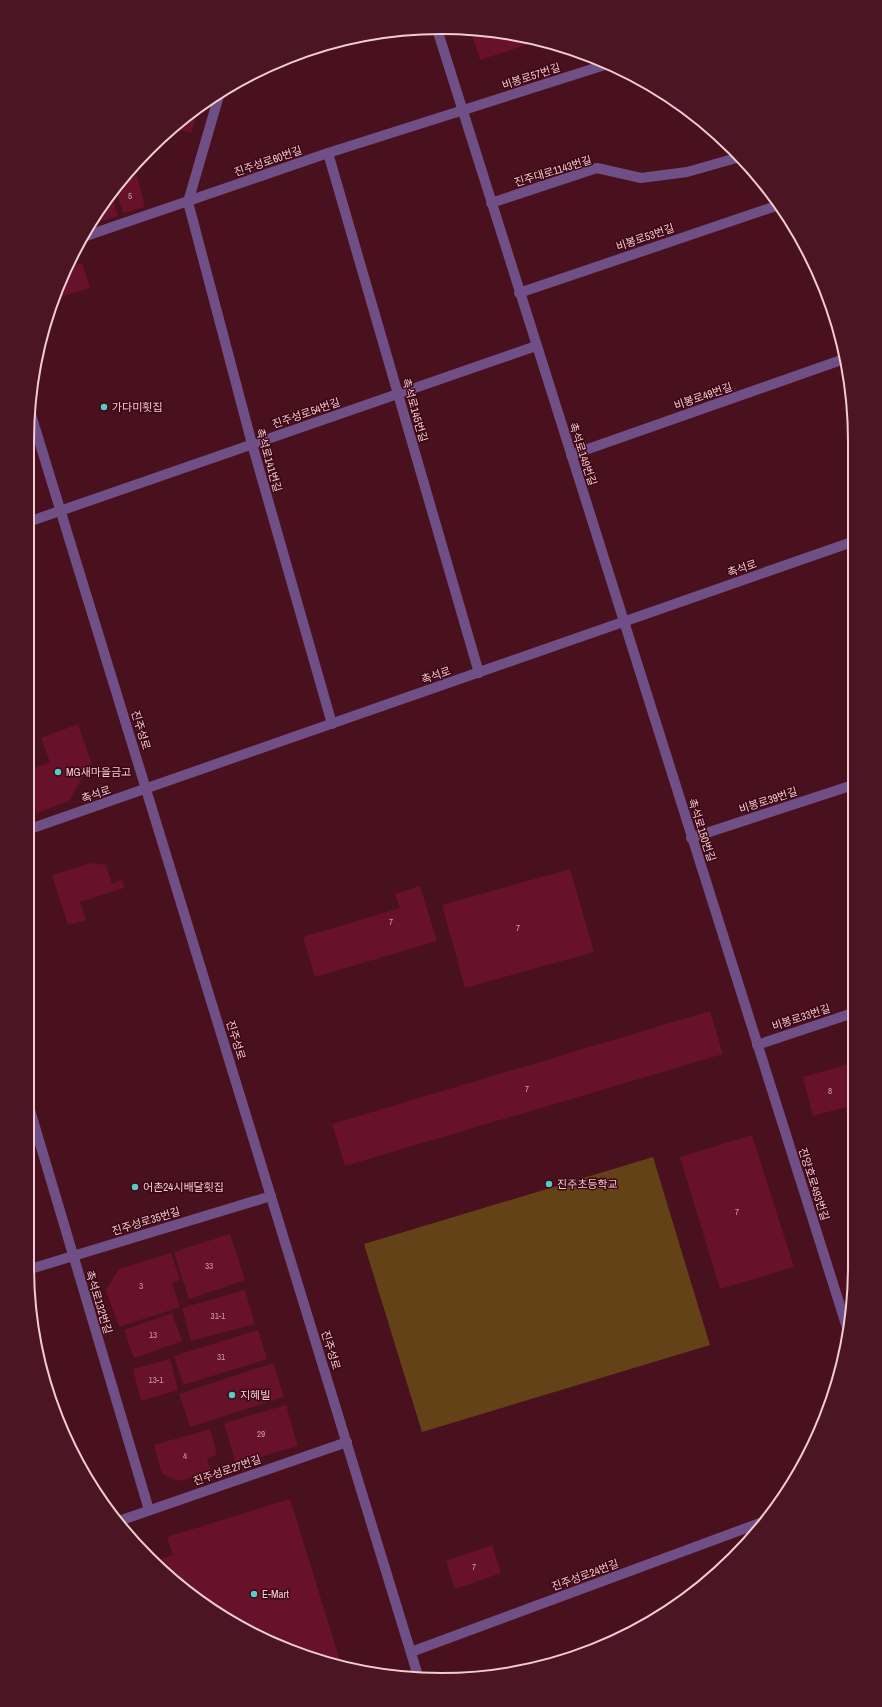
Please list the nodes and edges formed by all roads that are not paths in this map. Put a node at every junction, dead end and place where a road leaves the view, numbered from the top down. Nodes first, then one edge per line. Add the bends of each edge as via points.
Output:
1 (439, 34) edge
2 (600, 66) edge
3 (217, 102) edge
4 (462, 110) junction
5 (328, 153) junction
6 (734, 159) edge
7 (188, 202) junction
8 (491, 203) junction
9 (773, 207) edge
10 (91, 234) edge
11 (519, 293) junction
12 (536, 346) junction
13 (840, 361) edge
14 (398, 394) junction
15 (35, 426) edge
16 (252, 444) junction
17 (571, 455) junction
18 (61, 510) junction
19 (34, 520) edge
20 (848, 543) edge
21 (624, 622) junction
22 (479, 673) junction
23 (332, 724) junction
24 (848, 787) edge
25 (146, 789) junction
26 (34, 828) edge
27 (692, 838) junction
28 (848, 1015) edge
29 (757, 1045) junction
30 (34, 1124) edge
31 (271, 1196) junction
32 (73, 1255) junction
33 (34, 1268) edge
34 (845, 1321) edge
35 (347, 1442) junction
36 (149, 1510) junction
37 (123, 1520) edge
38 (755, 1525) edge
39 (411, 1652) junction
40 (418, 1672) edge

1 - 4 street
2 - 4 street, 비봉로57번길
3 - 7 street
4 - 5 street, 진주성로60번길
4 - 8 street
5 - 7 street, 진주성로60번길
5 - 14 street, 촉석로145번길
6 - 8 street, 진주대로1143번길 via 687,172 641,178 597,168
7 - 10 street, 진주성로60번길
7 - 16 street, 촉석로141번길
8 - 11 street
9 - 11 street, 비봉로53번길
11 - 12 street, 촉석로149번길
12 - 14 street, 진주성로54번길
12 - 17 street, 촉석로149번길
13 - 17 street, 비봉로49번길
14 - 16 street, 진주성로54번길
14 - 22 street, 촉석로145번길
15 - 18 street, 진주성로
16 - 18 street, 진주성로54번길
16 - 23 street, 촉석로141번길
17 - 21 street, 촉석로149번길
18 - 19 street, 진주성로54번길
18 - 25 street, 진주성로
20 - 21 street, 촉석로
21 - 22 street, 촉석로
21 - 27 street, 촉석로150번길
22 - 23 street, 촉석로
23 - 25 street, 촉석로
24 - 27 street, 비봉로39번길
25 - 26 street, 촉석로
25 - 31 street, 진주성로
27 - 29 street, 촉석로150번길
28 - 29 street, 비봉로33번길
29 - 34 street, 진양호로493번길
30 - 32 street, 촉석로132번길
31 - 32 street, 진주성로35번길
31 - 35 street, 진주성로
32 - 33 street, 진주성로35번길
32 - 36 street, 촉석로132번길
35 - 36 street, 진주성로27번길
35 - 39 street, 진주성로
36 - 37 street, 진주성로27번길
38 - 39 street, 진주성로24번길
39 - 40 street, 진주성로

